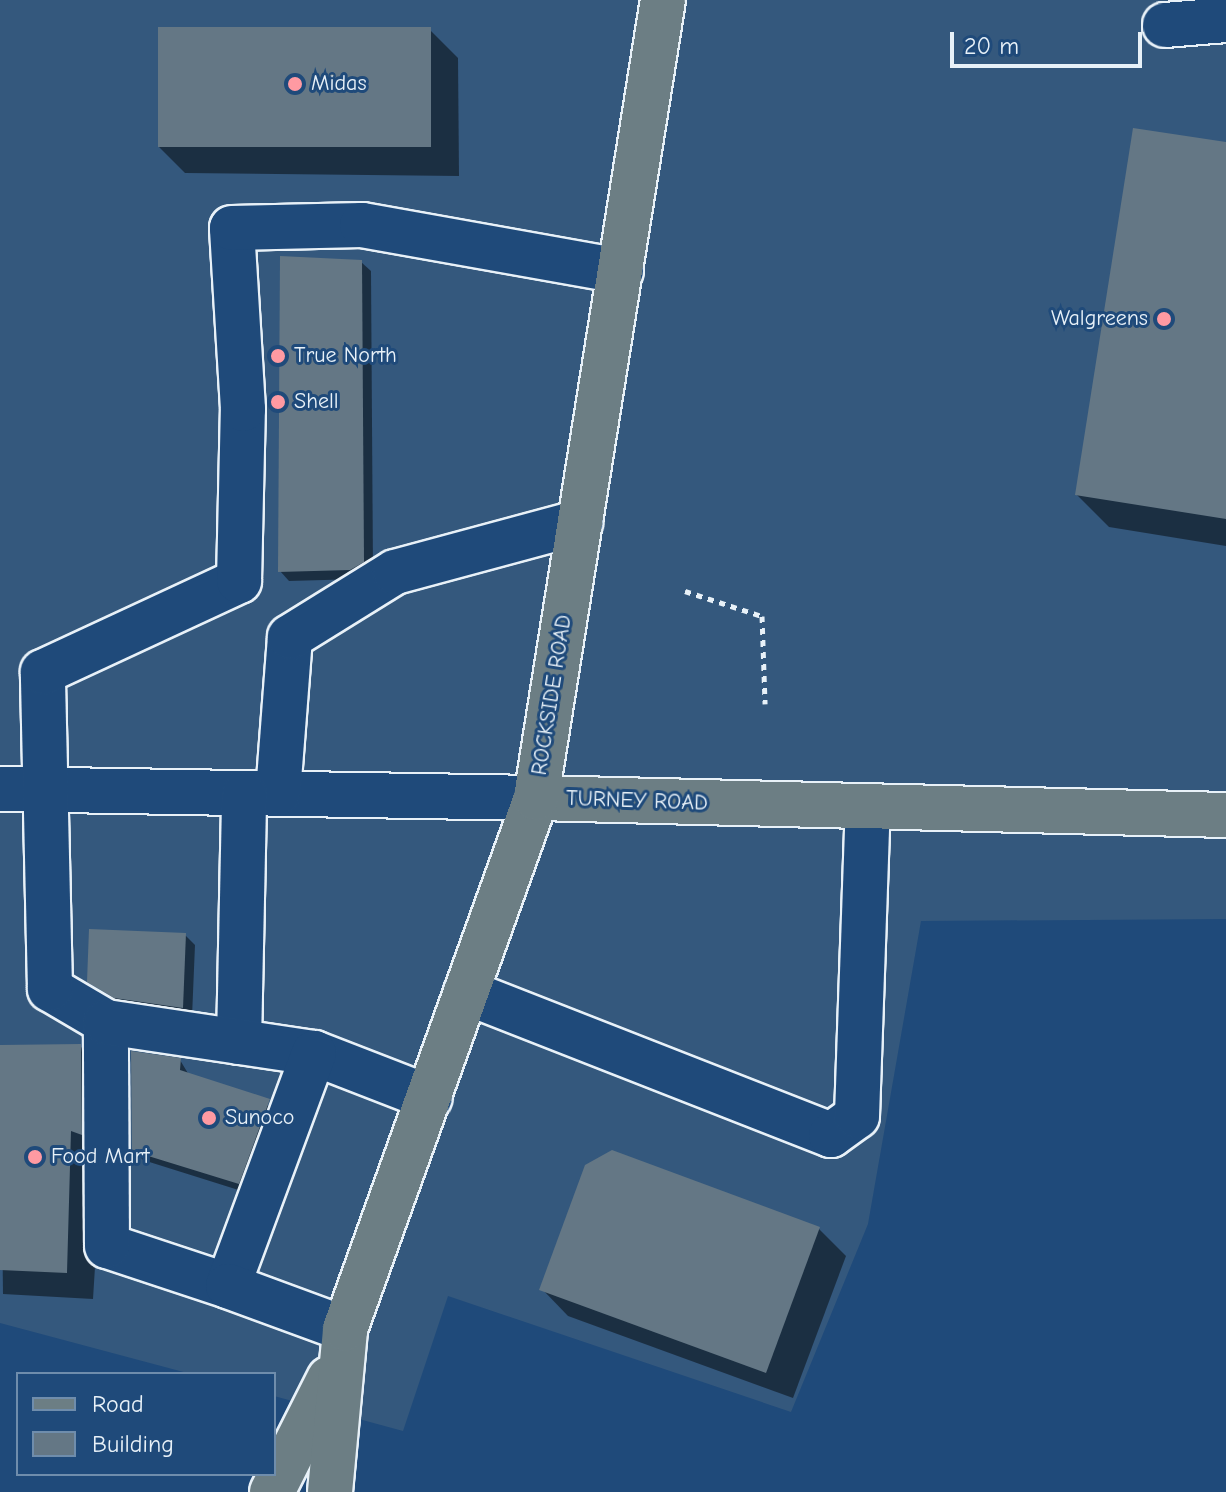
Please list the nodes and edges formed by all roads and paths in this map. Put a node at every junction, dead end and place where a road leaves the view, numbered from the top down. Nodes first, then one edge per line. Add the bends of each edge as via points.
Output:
1 (663, 0) edge
2 (1226, 20) edge
3 (1165, 25) dead end
4 (621, 271) junction
5 (580, 522) junction
6 (685, 591) dead end
7 (765, 704) dead end
8 (0, 789) edge
9 (46, 790) junction
10 (261, 794) junction
11 (536, 798) junction
12 (868, 807) junction
13 (1226, 815) edge
14 (466, 992) junction
15 (106, 1022) junction
16 (239, 1042) junction
17 (314, 1053) junction
18 (430, 1098) junction
19 (228, 1286) junction
20 (341, 1346) junction
21 (272, 1492) edge
22 (330, 1492) edge

1 - 4 main road, ROCKSIDE ROAD
2 - 3 street
4 - 5 main road, ROCKSIDE ROAD
4 - 9 street via 362,225 232,228 243,409 239,581 43,672
5 - 10 street via 395,572 290,637
5 - 11 main road, ROCKSIDE ROAD
6 - 7 path via 762,616
8 - 9 street, TURNEY ROAD
9 - 10 street, TURNEY ROAD
9 - 15 street via 50,989
10 - 11 street, TURNEY ROAD
10 - 16 street
11 - 12 main road, TURNEY ROAD
11 - 14 main road, ROCKSIDE ROAD
12 - 13 main road, TURNEY ROAD
12 - 14 street via 857,1116 831,1135
14 - 18 main road, ROCKSIDE ROAD
15 - 16 street
15 - 19 street via 107,1246
16 - 17 street
17 - 18 street
17 - 19 street
18 - 20 main road, ROCKSIDE ROAD
19 - 20 street
20 - 21 main road, ROCKSIDE ROAD
20 - 22 main road, ROCKSIDE ROAD

